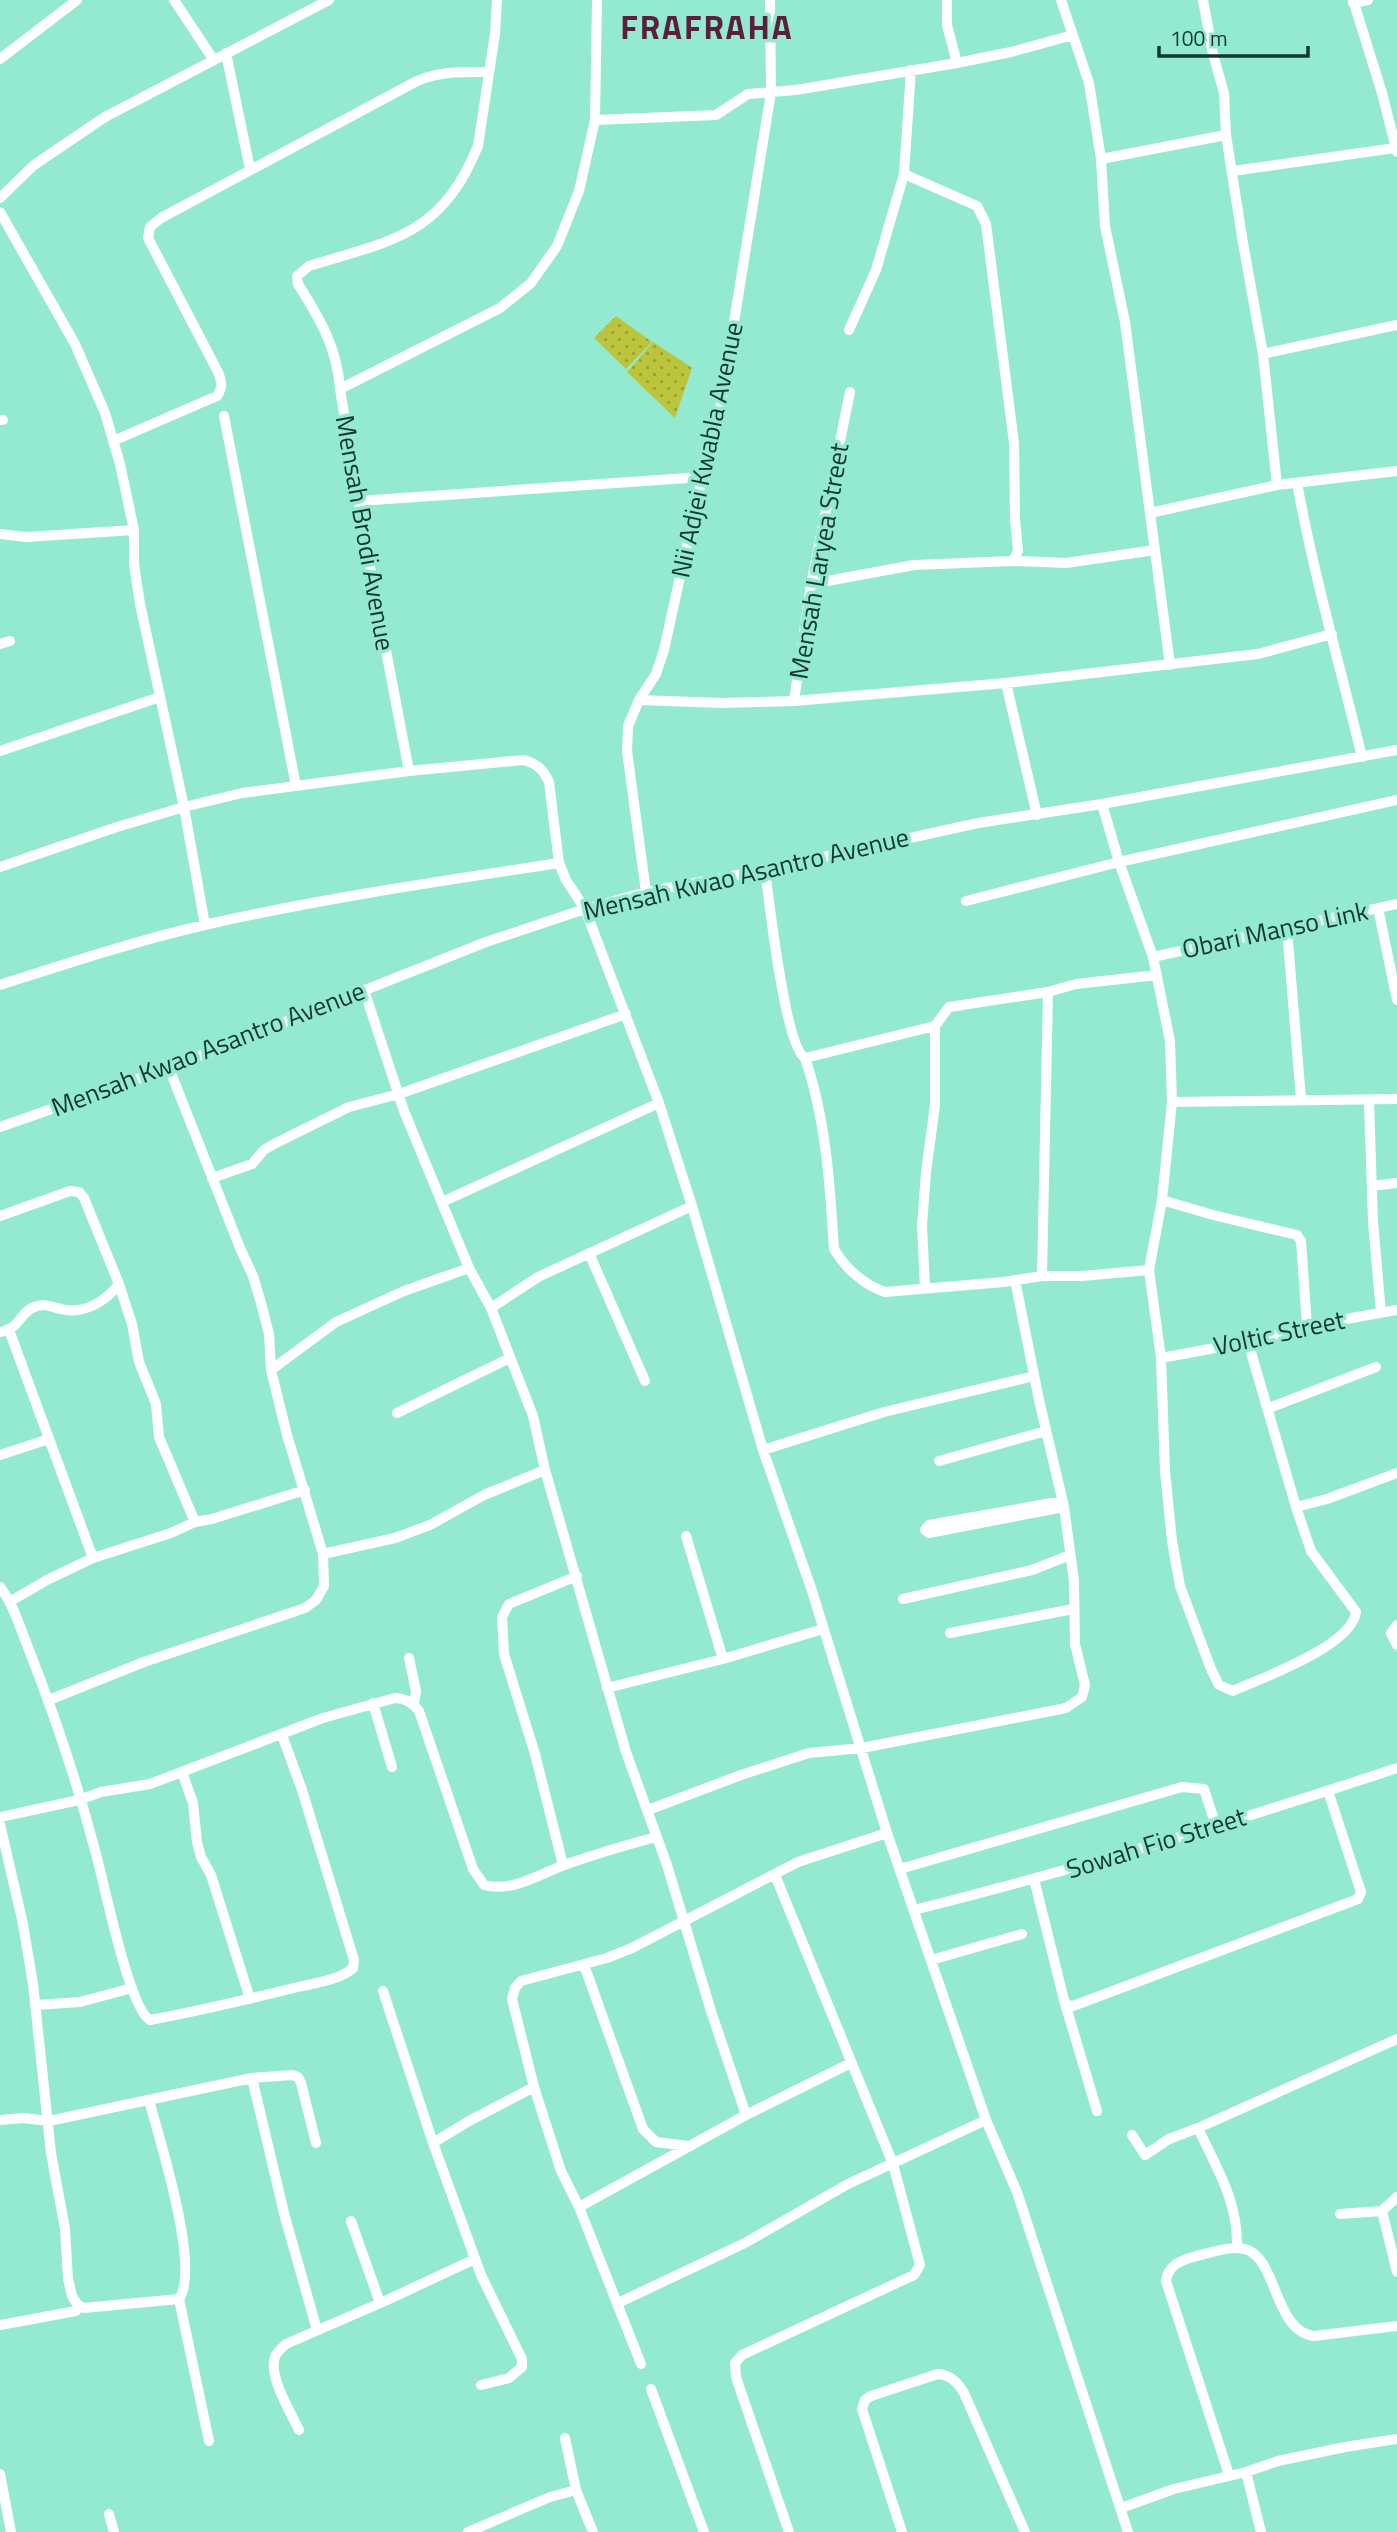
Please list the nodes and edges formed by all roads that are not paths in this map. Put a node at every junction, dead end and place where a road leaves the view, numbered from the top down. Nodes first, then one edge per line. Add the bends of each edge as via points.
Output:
1 (77, 0) edge
2 (174, 0) edge
3 (330, 0) edge
4 (498, 0) edge
5 (597, 0) edge
6 (770, 0) edge
7 (947, 0) edge
8 (1061, 0) edge
9 (1368, 0) edge
10 (1207, 1) edge
11 (1353, 2) edge
12 (1073, 35) junction
13 (226, 53) junction
14 (0, 59) edge
15 (214, 59) junction
16 (957, 63) junction
17 (911, 70) junction
18 (488, 72) junction
19 (771, 92) junction
20 (595, 120) junction
21 (1226, 135) junction
22 (1396, 150) edge
23 (1101, 159) junction
24 (250, 169) junction
25 (1233, 171) junction
26 (904, 174) junction
27 (0, 198) edge
28 (0, 212) edge
29 (1397, 325) edge
30 (849, 330) dead end
31 (1263, 354) junction
32 (340, 389) junction
33 (850, 392) dead end
34 (224, 416) dead end
35 (113, 441) junction
36 (1397, 471) edge
37 (702, 477) junction
38 (1297, 483) junction
39 (1277, 485) junction
40 (359, 501) junction
41 (1150, 513) junction
42 (134, 530) junction
43 (0, 534) edge
44 (1155, 550) junction
45 (1013, 561) junction
46 (811, 584) junction
47 (1332, 634) junction
48 (1170, 665) junction
49 (1006, 682) junction
50 (160, 697) junction
51 (639, 700) junction
52 (794, 701) junction
53 (1397, 750) edge
54 (0, 751) edge
55 (1362, 757) junction
56 (409, 771) junction
57 (296, 786) junction
58 (1397, 800) edge
59 (1102, 804) junction
60 (184, 807) junction
61 (1037, 815) junction
62 (1119, 862) junction
63 (559, 863) junction
64 (0, 867) edge
65 (765, 870) junction
66 (646, 892) junction
67 (966, 901) dead end
68 (1397, 904) edge
69 (1378, 908) junction
70 (585, 909) junction
71 (205, 925) junction
72 (1287, 929) junction
73 (1153, 957) junction
74 (1157, 975) junction
75 (0, 985) edge
76 (364, 990) junction
77 (1048, 992) junction
78 (1397, 1000) edge
79 (626, 1014) junction
80 (935, 1026) junction
81 (805, 1058) junction
82 (169, 1068) junction
83 (399, 1094) junction
84 (1397, 1099) edge
85 (1301, 1100) junction
86 (1369, 1101) junction
87 (1172, 1102) junction
88 (659, 1103) junction
89 (0, 1126) edge
90 (212, 1178) junction
91 (1397, 1183) edge
92 (1372, 1186) junction
93 (1162, 1200) junction
94 (442, 1202) junction
95 (692, 1206) junction
96 (0, 1216) edge
97 (589, 1253) junction
98 (468, 1268) junction
99 (1149, 1270) junction
100 (1042, 1276) junction
101 (1015, 1280) junction
102 (119, 1284) junction
103 (925, 1288) junction
104 (491, 1308) junction
105 (1397, 1310) edge
106 (1381, 1313) junction
107 (1307, 1326) junction
108 (5, 1331) edge
109 (1248, 1342) junction
110 (510, 1358) junction
111 (1161, 1358) junction
112 (1376, 1367) dead end
113 (271, 1370) junction
114 (1034, 1376) junction
115 (645, 1381) dead end
116 (1269, 1408) junction
117 (397, 1413) dead end
118 (1046, 1431) junction
119 (49, 1439) junction
120 (763, 1450) junction
121 (0, 1455) edge
122 (939, 1461) dead end
123 (545, 1470) junction
124 (1397, 1473) edge
125 (305, 1490) junction
126 (1064, 1504) junction
127 (1296, 1507) junction
128 (978, 1519) dead end
129 (195, 1522) junction
130 (686, 1536) dead end
131 (323, 1554) junction
132 (1070, 1555) junction
133 (93, 1558) junction
134 (577, 1576) junction
135 (0, 1587) edge
136 (903, 1599) dead end
137 (11, 1601) junction
138 (1073, 1609) junction
139 (1397, 1625) edge
140 (823, 1629) junction
141 (950, 1633) dead end
142 (1397, 1644) edge
143 (409, 1658) dead end
144 (723, 1659) junction
145 (607, 1688) junction
146 (49, 1700) junction
147 (373, 1703) junction
148 (414, 1704) junction
149 (282, 1735) junction
150 (862, 1748) junction
151 (392, 1768) dead end
152 (1397, 1768) edge
153 (182, 1772) junction
154 (1328, 1791) junction
155 (79, 1800) junction
156 (648, 1810) junction
157 (0, 1817) edge
158 (0, 1824) edge
159 (1216, 1826) junction
160 (887, 1833) junction
161 (656, 1837) junction
162 (563, 1865) junction
163 (900, 1869) junction
164 (775, 1875) junction
165 (1034, 1879) junction
166 (914, 1910) junction
167 (683, 1923) junction
168 (1021, 1934) dead end
169 (931, 1960) junction
170 (584, 1965) junction
171 (132, 1988) junction
172 (383, 1991) dead end
173 (250, 1999) junction
174 (1064, 2000) junction
175 (36, 2005) junction
176 (1397, 2039) edge
177 (851, 2063) junction
178 (252, 2078) junction
179 (534, 2087) junction
180 (149, 2100) junction
181 (1097, 2110) dead end
182 (746, 2115) junction
183 (0, 2120) edge
184 (986, 2120) junction
185 (49, 2121) junction
186 (1198, 2128) junction
187 (1132, 2135) dead end
188 (316, 2143) dead end
189 (433, 2143) junction
190 (688, 2146) junction
191 (893, 2164) junction
192 (1397, 2197) edge
193 (579, 2207) junction
194 (1382, 2211) junction
195 (1340, 2214) dead end
196 (351, 2221) dead end
197 (1237, 2247) junction
198 (475, 2259) junction
199 (1397, 2272) edge
200 (179, 2299) junction
201 (618, 2303) junction
202 (380, 2304) junction
203 (76, 2311) dead end
204 (0, 2325) edge
205 (1397, 2326) edge
206 (317, 2330) junction
207 (641, 2364) dead end
208 (481, 2385) dead end
209 (651, 2389) dead end
210 (299, 2430) dead end
211 (565, 2438) dead end
212 (1397, 2439) edge
213 (209, 2441) dead end
214 (1246, 2472) junction
215 (0, 2474) edge
216 (1229, 2475) junction
217 (576, 2490) junction
218 (1121, 2508) junction
219 (109, 2514) dead end
220 (11, 2532) edge
221 (114, 2532) edge
222 (468, 2532) edge
223 (593, 2532) edge
224 (704, 2532) edge
225 (789, 2532) edge
226 (902, 2532) edge
227 (1025, 2532) edge
228 (1128, 2532) edge
229 (1261, 2532) edge

1 - 14 street
2 - 15 street
3 - 13 street
4 - 18 street
5 - 20 street, Mensah Brodi Avenue
6 - 19 street, Nii Adjei Kwabla Avenue
7 - 16 street via 947,25
8 - 12 street
9 - 11 street
10 - 21 street via 1213,54 1224,93
11 - 22 street
12 - 16 street
12 - 23 street via 1089,83
13 - 15 street
13 - 24 street
15 - 27 street via 62,144
16 - 17 street
17 - 19 street
17 - 26 street
18 - 24 street via 432,75
18 - 32 street via 478,145 456,187 432,217 410,233 309,266 297,276 331,343
19 - 20 street via 748,93 716,115
19 - 37 street, Nii Adjei Kwabla Avenue via 717,428
20 - 32 street, Mensah Brodi Avenue via 579,191 557,246 531,283 500,308
21 - 23 street
21 - 25 street
22 - 25 street
23 - 41 street via 1105,226 1125,322
24 - 35 street via 161,218 150,227 148,238 218,372 221,390 217,396
25 - 31 street
26 - 30 street via 876,270
26 - 45 street via 977,206 986,224 1014,443 1018,551
28 - 35 street via 75,344
29 - 31 street
31 - 39 street
32 - 40 street, Mensah Brodi Avenue
33 - 46 street, Mensah Laryea Street
34 - 57 street
35 - 42 street
36 - 38 street
37 - 40 street
37 - 51 street, Nii Adjei Kwabla Avenue via 664,650 656,674
38 - 39 street
38 - 47 street via 1315,578
39 - 41 street
40 - 56 street, Mensah Brodi Avenue
41 - 44 street
42 - 43 street via 26,537
42 - 50 street via 140,604
44 - 45 street via 1066,563
44 - 48 street
45 - 46 street via 914,565
46 - 52 street, Mensah Laryea Street
47 - 48 street via 1272,652
47 - 55 street
48 - 49 street
49 - 52 street
49 - 61 street
50 - 54 street
50 - 60 street
51 - 52 street, Mensah Laryea Street
51 - 66 street, Nii Adjei Kwabla Avenue via 628,726 627,751
53 - 55 street, Mensah Kwao Asantro Avenue
55 - 59 street, Mensah Kwao Asantro Avenue
56 - 57 street
56 - 63 street via 524,760 536,764 549,782
57 - 60 street
58 - 62 street
59 - 61 street, Mensah Kwao Asantro Avenue
59 - 62 street
60 - 64 street
60 - 71 street
61 - 65 street, Mensah Kwao Asantro Avenue via 953,828
62 - 67 street
62 - 73 street
63 - 70 street
63 - 71 street
65 - 66 street, Mensah Kwao Asantro Avenue
65 - 81 street via 786,1006 799,1052
66 - 70 street, Mensah Kwao Asantro Avenue
68 - 69 street, Obari Manso Link
69 - 72 street, Obari Manso Link
69 - 78 street
70 - 76 street, Mensah Kwao Asantro Avenue
70 - 79 street
71 - 75 street
72 - 73 street, Obari Manso Link
72 - 85 street
73 - 74 street
74 - 77 street via 1076,984
74 - 87 street via 1170,1041
76 - 82 street, Mensah Kwao Asantro Avenue
76 - 83 street
77 - 80 street via 950,1007
77 - 100 street
79 - 83 street
79 - 88 street
80 - 81 street
80 - 103 street via 935,1105 922,1226
81 - 103 street via 830,1178 834,1249 839,1259 870,1287 885,1292
82 - 89 street, Mensah Kwao Asantro Avenue
82 - 90 street
83 - 90 street via 349,1107 274,1144 251,1164
83 - 94 street
84 - 86 street
85 - 86 street
85 - 87 street
86 - 92 street
87 - 93 street
88 - 94 street
88 - 95 street
90 - 113 street via 253,1276 269,1334
91 - 92 street
92 - 106 street
93 - 99 street
93 - 107 street via 1297,1235
94 - 98 street
95 - 97 street
95 - 120 street
96 - 102 street via 69,1191 79,1192
97 - 104 street via 538,1276
97 - 115 street
98 - 104 street
98 - 113 street via 336,1322
99 - 100 street
99 - 111 street
100 - 101 street
101 - 103 street
101 - 114 street
102 - 108 street via 104,1301 75,1311 36,1306
102 - 129 street via 139,1362 156,1404 159,1437
104 - 110 street
105 - 106 street, Voltic Street
106 - 107 street, Voltic Street
107 - 109 street, Voltic Street
108 - 119 street
109 - 111 street, Voltic Street
109 - 116 street
110 - 117 street
110 - 123 street via 533,1416
111 - 127 street via 1165,1471 1180,1586 1211,1669 1226,1690 1233,1691 1332,1643 1353,1624 1356,1612 1311,1551
112 - 116 street
113 - 125 street
114 - 118 street
114 - 120 street via 884,1412
116 - 127 street
118 - 122 street
118 - 126 street
119 - 121 street
119 - 133 street
120 - 140 street
123 - 131 street via 484,1495 430,1525
123 - 134 street
124 - 127 street
125 - 129 street
125 - 131 street
126 - 128 street
126 - 132 street
129 - 133 street
130 - 144 street
131 - 146 street via 324,1586 305,1608 144,1662
132 - 136 street via 1032,1570
132 - 138 street
133 - 137 street
134 - 145 street
134 - 162 street via 509,1604 502,1617 504,1654 536,1754
135 - 137 street
137 - 146 street
138 - 141 street
138 - 150 street via 1085,1685 1079,1702
139 - 142 street via 1391,1633
140 - 144 street
140 - 150 street
143 - 148 street
144 - 145 street
145 - 156 street
146 - 155 street
147 - 148 street via 395,1698
147 - 149 street
147 - 151 street
148 - 162 street via 473,1869 484,1885 502,1887
149 - 153 street
149 - 173 street via 354,1960 347,1974
150 - 156 street via 809,1753
150 - 160 street
152 - 154 street, Sowah Fio Street
153 - 155 street
153 - 173 street via 193,1803 201,1857 211,1875
154 - 159 street, Sowah Fio Street
154 - 174 street via 1361,1892 1354,1902 1073,2006
155 - 157 street
155 - 171 street
156 - 161 street
158 - 175 street
159 - 163 street via 1204,1789 1182,1787
159 - 165 street, Sowah Fio Street
160 - 163 street
160 - 164 street via 798,1862
161 - 162 street
161 - 167 street
163 - 166 street
164 - 167 street
164 - 177 street
165 - 166 street, Sowah Fio Street
165 - 174 street
166 - 169 street
167 - 170 street
167 - 182 street
168 - 169 street
169 - 184 street
170 - 179 street via 515,1987 512,1999
170 - 190 street via 643,2129 656,2142
171 - 173 street via 150,2020
171 - 175 street via 80,2002
172 - 189 street
174 - 181 street
175 - 185 street
176 - 186 street
177 - 182 street
177 - 191 street
178 - 180 street
178 - 188 street via 298,2077
178 - 206 street
179 - 189 street
179 - 193 street via 561,2171
180 - 185 street
180 - 200 street via 183,2244 183,2293
182 - 190 street
183 - 185 street
184 - 191 street
184 - 218 street via 1017,2192
185 - 200 street via 68,2279 77,2304 116,2307
186 - 187 street via 1145,2155
186 - 197 street via 1238,2222
189 - 198 street
190 - 193 street
191 - 201 street via 848,2184 745,2244
191 - 225 street via 918,2271 742,2356 735,2366
192 - 194 street
193 - 201 street
194 - 195 street
194 - 199 street
196 - 202 street
197 - 205 street via 1257,2257 1288,2320 1305,2335
197 - 216 street via 1181,2260 1166,2281
198 - 202 street
198 - 208 street via 522,2359 517,2373
200 - 213 street
201 - 207 street
202 - 206 street
203 - 204 street
206 - 210 street via 286,2344 274,2358 281,2392
209 - 224 street
211 - 217 street
212 - 214 street via 1278,2461
214 - 216 street
214 - 229 street
215 - 220 street
216 - 218 street
217 - 222 street
217 - 223 street
218 - 228 street
219 - 221 street
226 - 227 street via 862,2409 864,2400 938,2374 958,2383 964,2393

